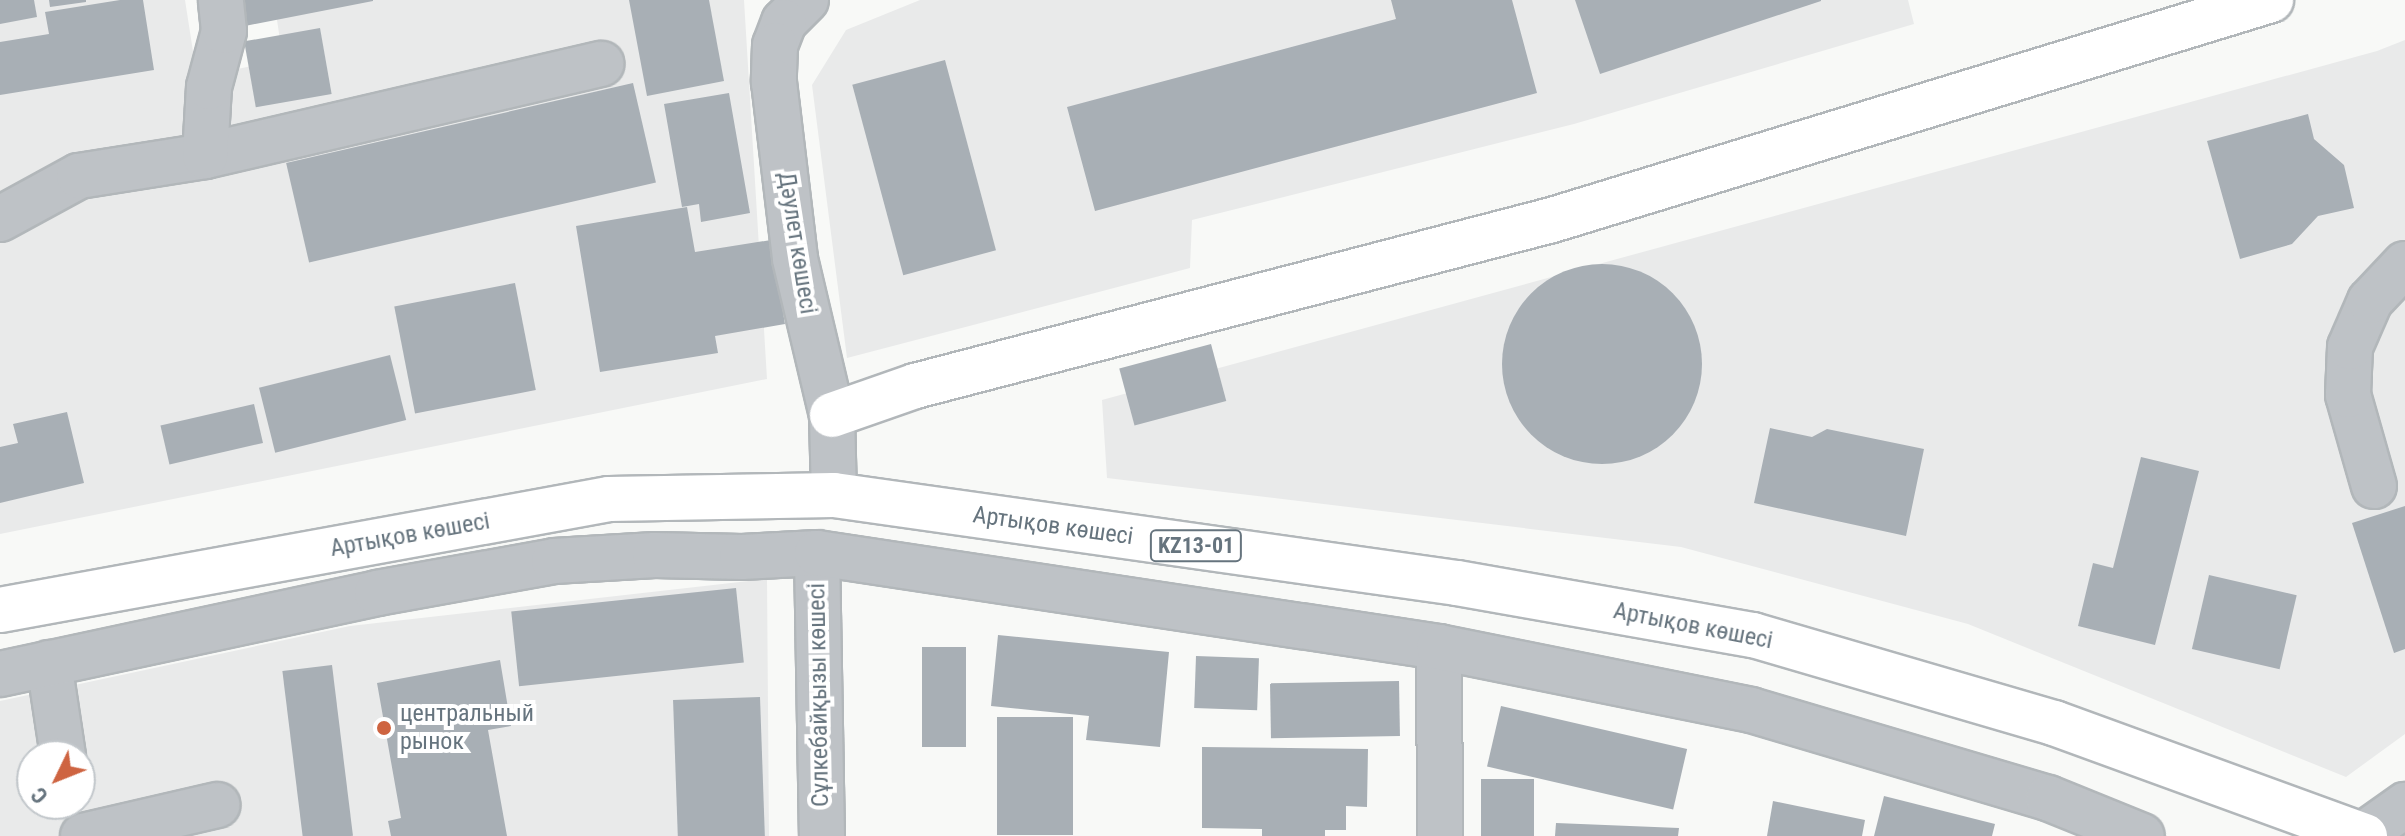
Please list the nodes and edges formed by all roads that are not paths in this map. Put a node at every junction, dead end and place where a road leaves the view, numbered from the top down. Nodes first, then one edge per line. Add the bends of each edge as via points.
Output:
1 (221, 0) edge
2 (806, 0) edge
3 (2271, 0) edge
4 (2182, 14) edge
5 (601, 64) dead end
6 (205, 156) junction
7 (0, 219) edge
8 (2405, 264) edge
9 (832, 415) junction
10 (2374, 486) dead end
11 (834, 495) junction
12 (817, 553) junction
13 (0, 610) edge
14 (1439, 647) junction
15 (49, 663) junction
16 (0, 674) edge
17 (61, 740) edge
18 (217, 805) dead end
19 (2405, 805) edge
20 (2046, 817) edge
21 (83, 836) edge
22 (822, 836) edge
23 (1440, 836) edge
24 (2142, 836) edge
25 (2364, 836) edge

1 - 6 street via 224,31 209,87
2 - 9 street, Дәулет көшесі via 784,22 775,45 774,82 795,259
3 - 4 main road
4 - 9 main road via 1552,220 915,386
5 - 6 street
6 - 7 street via 79,176
8 - 10 street via 2370,301 2350,347 2348,395
9 - 11 street, Дәулет көшесі
11 - 13 main road, Артықов көшесі / KZ13-01 via 609,499
11 - 25 main road, Артықов көшесі / KZ13-01 via 1457,583 1753,635 2054,723
12 - 14 street
12 - 15 street via 554,561
12 - 22 street, Сұлкебайқызы көшесі
14 - 20 street via 1751,710
14 - 23 street
15 - 16 street
15 - 17 street
18 - 21 street
19 - 25 street
20 - 24 street

